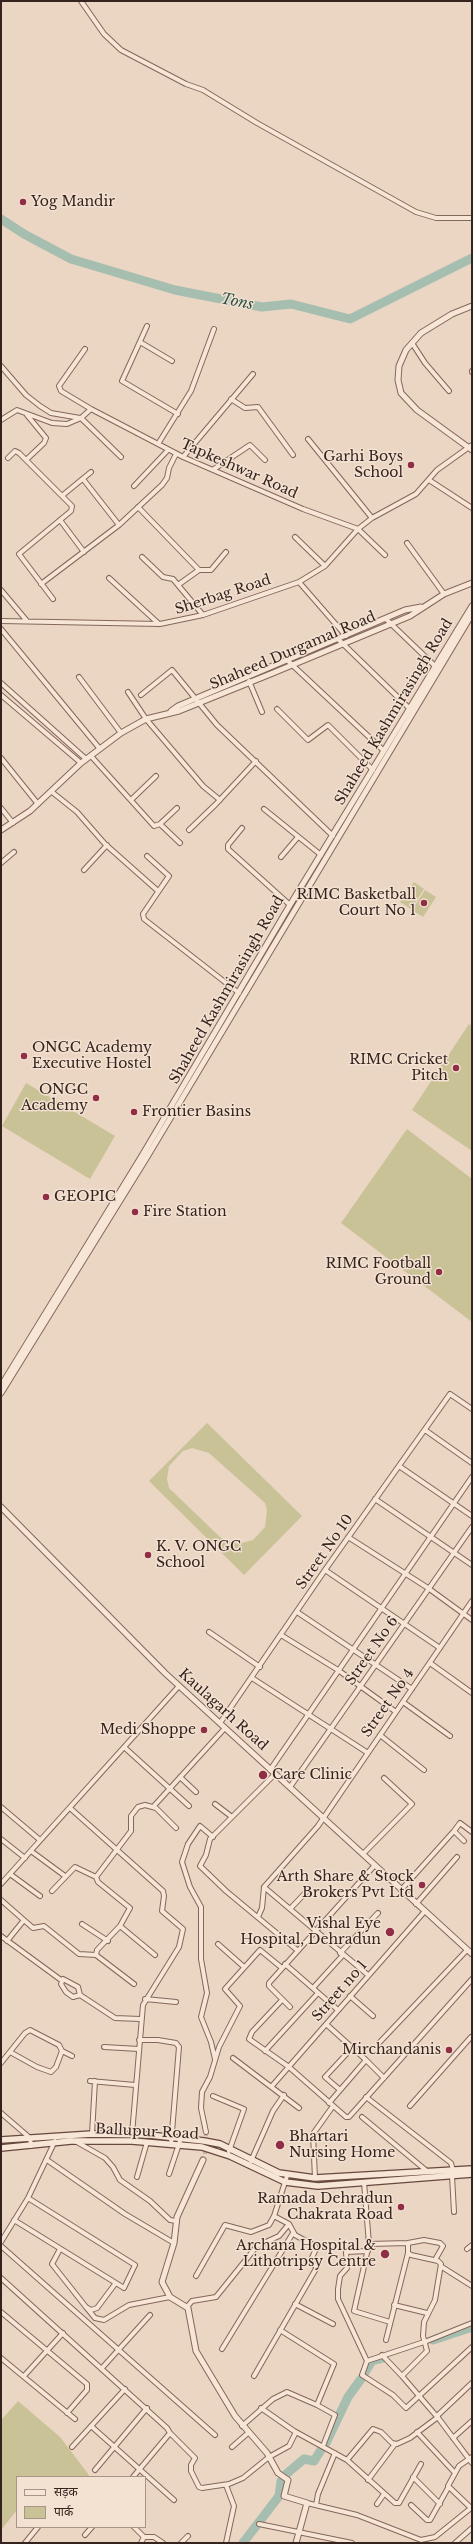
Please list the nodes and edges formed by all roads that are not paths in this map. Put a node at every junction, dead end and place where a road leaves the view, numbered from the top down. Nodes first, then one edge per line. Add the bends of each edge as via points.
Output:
1 (81, 1) edge
2 (472, 218) edge
3 (472, 306) edge
4 (147, 326) dead end
5 (214, 329) dead end
6 (140, 342) junction
7 (412, 343) junction
8 (85, 349) dead end
9 (172, 361) dead end
10 (1, 366) edge
11 (253, 374) dead end
12 (449, 391) dead end
13 (231, 399) junction
14 (91, 409) junction
15 (178, 414) junction
16 (27, 415) junction
17 (81, 418) junction
18 (1, 420) edge
19 (308, 439) dead end
20 (158, 444) junction
21 (471, 448) edge
22 (168, 450) junction
23 (176, 454) junction
24 (293, 455) dead end
25 (121, 457) dead end
26 (183, 457) junction
27 (8, 458) dead end
28 (26, 460) junction
29 (265, 460) dead end
30 (214, 469) junction
31 (92, 472) dead end
32 (83, 479) junction
33 (429, 480) junction
34 (134, 486) dead end
35 (63, 495) junction
36 (138, 507) junction
37 (472, 508) edge
38 (372, 518) junction
39 (60, 520) junction
40 (119, 525) junction
41 (358, 529) junction
42 (295, 537) dead end
43 (407, 542) dead end
44 (84, 552) junction
45 (226, 552) dead end
46 (385, 555) dead end
47 (142, 557) dead end
48 (325, 566) junction
49 (199, 570) junction
50 (108, 578) dead end
51 (298, 582) junction
52 (472, 583) edge
53 (41, 584) junction
54 (178, 585) junction
55 (1, 590) edge
56 (444, 594) junction
57 (53, 599) dead end
58 (472, 606) edge
59 (422, 607) junction
60 (472, 614) edge
61 (203, 615) junction
62 (386, 619) junction
63 (1, 621) edge
64 (27, 621) junction
65 (160, 624) junction
66 (391, 624) junction
67 (1, 629) edge
68 (346, 636) junction
69 (338, 639) junction
70 (342, 644) junction
71 (287, 660) junction
72 (292, 665) junction
73 (436, 667) junction
74 (79, 677) dead end
75 (247, 677) junction
76 (250, 682) junction
77 (1, 683) edge
78 (128, 692) dead end
79 (1, 695) edge
80 (141, 695) dead end
81 (194, 699) junction
82 (198, 704) junction
83 (277, 709) dead end
84 (410, 709) junction
85 (171, 711) junction
86 (262, 712) dead end
87 (146, 719) junction
88 (121, 733) junction
89 (100, 749) junction
90 (384, 751) junction
91 (91, 756) junction
92 (1, 758) edge
93 (86, 759) junction
94 (256, 761) junction
95 (81, 763) junction
96 (373, 770) junction
97 (156, 776) dead end
98 (52, 792) junction
99 (131, 800) junction
100 (220, 800) junction
101 (38, 804) junction
102 (1, 808) edge
103 (177, 808) dead end
104 (264, 809) dead end
105 (13, 823) junction
106 (160, 824) junction
107 (242, 828) dead end
108 (1, 830) edge
109 (188, 830) dead end
110 (333, 836) junction
111 (298, 837) junction
112 (180, 843) dead end
113 (107, 845) junction
114 (14, 852) dead end
115 (321, 855) junction
116 (147, 856) dead end
117 (281, 857) dead end
118 (1, 863) edge
119 (84, 870) dead end
120 (158, 891) junction
121 (290, 905) junction
122 (239, 993) junction
123 (1, 1386) edge
124 (1, 1393) edge
125 (472, 1409) edge
126 (425, 1430) junction
127 (472, 1463) edge
128 (399, 1466) junction
129 (472, 1476) edge
130 (375, 1499) junction
131 (453, 1503) junction
132 (1, 1507) edge
133 (472, 1516) edge
134 (472, 1527) edge
135 (348, 1537) junction
136 (431, 1537) junction
137 (454, 1552) junction
138 (472, 1565) edge
139 (325, 1570) junction
140 (405, 1573) junction
141 (428, 1588) junction
142 (472, 1602) edge
143 (381, 1608) junction
144 (297, 1612) junction
145 (463, 1614) junction
146 (472, 1620) edge
147 (404, 1623) junction
148 (209, 1632) dead end
149 (281, 1635) junction
150 (353, 1648) junction
151 (440, 1648) junction
152 (430, 1663) junction
153 (376, 1664) junction
154 (260, 1667) junction
155 (338, 1670) junction
156 (252, 1678) junction
157 (179, 1686) junction
158 (360, 1687) junction
159 (412, 1689) junction
160 (472, 1693) edge
161 (403, 1702) junction
162 (396, 1712) junction
163 (309, 1713) junction
164 (220, 1724) junction
165 (225, 1728) junction
166 (331, 1729) junction
167 (380, 1735) junction
168 (450, 1736) dead end
169 (124, 1747) junction
170 (368, 1753) junction
171 (270, 1770) junction
172 (424, 1770) dead end
173 (275, 1774) junction
174 (180, 1777) junction
175 (384, 1778) dead end
176 (290, 1787) junction
177 (171, 1788) junction
178 (196, 1792) dead end
179 (215, 1804) dead end
180 (189, 1806) dead end
181 (1, 1807) edge
182 (153, 1807) junction
183 (70, 1808) junction
184 (232, 1817) junction
185 (323, 1818) junction
186 (176, 1828) dead end
187 (454, 1831) junction
188 (472, 1832) edge
189 (213, 1836) junction
190 (1, 1839) edge
191 (40, 1840) junction
192 (464, 1841) dead end
193 (118, 1850) junction
194 (31, 1851) junction
195 (363, 1854) junction
196 (457, 1857) dead end
197 (25, 1858) junction
198 (375, 1865) junction
199 (10, 1874) junction
200 (65, 1876) junction
201 (96, 1876) junction
202 (1, 1884) edge
203 (264, 1887) junction
204 (309, 1889) dead end
205 (401, 1890) junction
206 (52, 1891) dead end
207 (40, 1896) dead end
208 (1, 1900) edge
209 (416, 1904) junction
210 (290, 1909) junction
211 (425, 1912) junction
212 (378, 1913) dead end
213 (258, 1917) junction
214 (24, 1920) junction
215 (82, 1924) dead end
216 (120, 1926) junction
217 (315, 1931) junction
218 (1, 1936) edge
219 (7, 1941) junction
220 (108, 1941) junction
221 (218, 1944) dead end
222 (297, 1950) junction
223 (467, 1950) junction
224 (342, 1954) junction
225 (472, 1954) edge
226 (96, 1955) junction
227 (155, 1955) dead end
228 (284, 1966) junction
229 (244, 1967) junction
230 (368, 1975) junction
231 (472, 1979) edge
232 (61, 1980) junction
233 (134, 1984) dead end
234 (313, 1988) junction
235 (318, 1993) junction
236 (80, 1995) junction
237 (350, 1996) junction
238 (145, 1999) junction
239 (282, 2000) junction
240 (176, 2002) dead end
241 (290, 2007) dead end
242 (338, 2010) junction
243 (373, 2016) dead end
244 (140, 2019) junction
245 (326, 2024) junction
246 (466, 2033) dead end
247 (472, 2037) edge
248 (139, 2040) junction
249 (379, 2043) dead end
250 (104, 2047) dead end
251 (352, 2048) junction
252 (139, 2049) junction
253 (265, 2050) junction
254 (62, 2051) junction
255 (10, 2052) junction
256 (72, 2056) dead end
257 (233, 2058) dead end
258 (215, 2059) junction
259 (366, 2060) junction
260 (1, 2063) edge
261 (289, 2068) junction
262 (384, 2078) junction
263 (135, 2085) junction
264 (272, 2086) junction
265 (340, 2090) junction
266 (284, 2095) junction
267 (213, 2096) dead end
268 (366, 2097) junction
269 (329, 2102) junction
270 (333, 2106) junction
271 (410, 2106) dead end
272 (299, 2108) dead end
273 (1, 2113) edge
274 (362, 2117) dead end
275 (206, 2132) tunnel mouth
276 (92, 2134) junction
277 (132, 2134) junction
278 (58, 2135) junction
279 (171, 2137) junction
280 (30, 2138) junction
281 (181, 2138) junction
282 (1, 2140) edge
283 (74, 2141) junction
284 (55, 2142) junction
285 (147, 2142) junction
286 (171, 2144) junction
287 (179, 2145) junction
288 (31, 2146) junction
289 (1, 2148) edge
290 (229, 2152) junction
291 (204, 2157) tunnel mouth
292 (47, 2160) junction
293 (250, 2163) junction
294 (472, 2169) edge
295 (428, 2172) junction
296 (453, 2173) junction
297 (169, 2174) dead end
298 (472, 2174) edge
299 (287, 2176) junction
300 (137, 2177) dead end
301 (315, 2178) junction
302 (286, 2182) junction
303 (364, 2182) junction
304 (28, 2198) junction
305 (454, 2212) dead end
306 (274, 2216) junction
307 (14, 2220) junction
308 (176, 2221) junction
309 (289, 2224) junction
310 (293, 2233) junction
311 (1, 2242) edge
312 (408, 2243) junction
313 (174, 2244) junction
314 (369, 2244) junction
315 (472, 2245) edge
316 (1, 2246) edge
317 (60, 2249) junction
318 (467, 2249) dead end
319 (368, 2251) junction
320 (408, 2253) junction
321 (435, 2260) junction
322 (442, 2267) junction
323 (196, 2276) dead end
324 (1, 2278) edge
325 (114, 2284) junction
326 (472, 2286) edge
327 (170, 2297) junction
328 (295, 2304) junction
329 (394, 2305) junction
330 (86, 2307) junction
331 (187, 2307) junction
332 (1, 2312) edge
333 (427, 2313) junction
334 (150, 2315) dead end
335 (390, 2322) junction
336 (472, 2323) edge
337 (333, 2324) dead end
338 (280, 2330) junction
339 (63, 2333) junction
340 (386, 2340) dead end
341 (425, 2342) junction
342 (472, 2347) edge
343 (222, 2349) dead end
344 (48, 2350) junction
345 (117, 2350) junction
346 (382, 2355) junction
347 (1, 2358) edge
348 (368, 2361) junction
349 (102, 2368) junction
350 (24, 2376) junction
351 (254, 2376) dead end
352 (402, 2376) junction
353 (472, 2383) edge
354 (125, 2389) junction
355 (419, 2397) junction
356 (317, 2405) junction
357 (147, 2408) junction
358 (262, 2408) junction
359 (67, 2413) junction
360 (437, 2417) junction
361 (75, 2419) dead end
362 (472, 2421) edge
363 (91, 2426) junction
364 (242, 2426) junction
365 (296, 2432) junction
366 (418, 2432) junction
367 (170, 2433) junction
368 (248, 2433) junction
369 (214, 2435) dead end
370 (453, 2438) junction
371 (395, 2444) junction
372 (323, 2446) junction
373 (72, 2447) dead end
374 (114, 2447) junction
375 (232, 2447) dead end
376 (335, 2453) junction
377 (269, 2457) junction
378 (470, 2458) edge
379 (347, 2460) junction
380 (472, 2463) edge
381 (421, 2464) dead end
382 (95, 2470) dead end
383 (140, 2470) junction
384 (455, 2473) junction
385 (135, 2476) edge
386 (413, 2477) junction
387 (368, 2480) junction
388 (226, 2485) junction
389 (448, 2488) junction
390 (384, 2494) junction
391 (174, 2500) dead end
392 (307, 2503) junction
393 (377, 2504) dead end
394 (440, 2504) junction
395 (316, 2505) junction
396 (411, 2505) dead end
397 (259, 2524) dead end
398 (37, 2528) edge
399 (91, 2528) edge
400 (135, 2528) edge
401 (472, 2528) edge
402 (299, 2532) junction
403 (85, 2535) dead end
404 (188, 2536) dead end
405 (144, 2537) junction
406 (28, 2538) junction
407 (25, 2543) edge
408 (33, 2543) edge
409 (141, 2543) edge
410 (163, 2543) edge
411 (181, 2543) edge
412 (226, 2543) edge
413 (296, 2543) edge
414 (352, 2543) edge
415 (455, 2543) edge

1 - 2 street via 104,34 121,50 186,84 204,90 257,123 416,212 436,218
3 - 7 street via 452,314 421,333
4 - 6 street
5 - 15 street via 191,391
6 - 9 street
6 - 15 street via 122,380
7 - 12 street
7 - 21 street via 399,366 398,380 404,397 417,410
8 - 14 street, Tapkeshwar Road via 58,386
10 - 17 street via 26,395 40,406 51,413
11 - 13 street
13 - 24 street via 245,408 258,407
13 - 26 street
14 - 17 street
14 - 20 street, Tapkeshwar Road
15 - 20 street
16 - 17 street via 61,424
16 - 18 street via 15,410
16 - 28 street via 46,438
17 - 25 street
19 - 38 street
20 - 22 street, Tapkeshwar Road
21 - 33 street via 437,470
22 - 23 street, Tapkeshwar Road
22 - 34 street
23 - 26 street, Tapkeshwar Road
23 - 36 street via 168,468 167,478
26 - 30 street, Tapkeshwar Road
27 - 28 street via 17,451
28 - 35 street
29 - 30 street via 250,445
30 - 41 street, Tapkeshwar Road via 303,510
31 - 32 street
32 - 35 street
32 - 40 street
33 - 37 street
33 - 38 street via 408,500
35 - 39 street via 72,508
36 - 40 street
36 - 49 street
38 - 41 street
39 - 44 street
39 - 53 street via 18,554
40 - 44 street
41 - 46 street
41 - 48 street, Sherbag Road
42 - 48 street
43 - 56 street
44 - 53 street
45 - 49 street via 211,570
47 - 54 street via 163,578 173,579
48 - 51 street, Sherbag Road
49 - 54 street
50 - 65 street
51 - 61 street, Sherbag Road
51 - 68 street
52 - 56 street, Shaheed Durgamal Road
53 - 57 street
54 - 61 street
55 - 64 street
56 - 59 street, Shaheed Durgamal Road
58 - 73 street, Shaheed Kashmirasingh Road
59 - 62 street, Shaheed Durgamal Road via 405,610
59 - 66 street, Shaheed Durgamal Road via 410,616
60 - 124 street, Shaheed Kashmirasingh Road via 147,1157
61 - 65 street, Sherbag Road
62 - 66 street
62 - 68 street, Shaheed Durgamal Road
63 - 64 street, Sherbag Road
64 - 65 street, Sherbag Road
66 - 70 street, Shaheed Durgamal Road
66 - 73 street
67 - 89 street
68 - 69 street, Shaheed Durgamal Road
69 - 70 street
69 - 71 street, Shaheed Durgamal Road
70 - 72 street, Shaheed Durgamal Road
70 - 84 street
71 - 72 street
71 - 75 street, Shaheed Durgamal Road
72 - 76 street, Shaheed Durgamal Road
72 - 90 street
73 - 84 street, Shaheed Kashmirasingh Road
74 - 88 street
75 - 76 street
75 - 81 street, Shaheed Durgamal Road
76 - 82 street, Shaheed Durgamal Road
76 - 86 street
77 - 93 street
78 - 87 street
79 - 95 street
80 - 81 street via 172,670
81 - 82 street
81 - 85 street, Shaheed Durgamal Road
82 - 85 street, Shaheed Durgamal Road via 179,711
82 - 94 street
83 - 96 street via 308,740 328,725
84 - 90 street, Shaheed Kashmirasingh Road
85 - 87 street, Shaheed Durgamal Road
87 - 88 street, Shaheed Durgamal Road
87 - 100 street via 203,786
88 - 89 street, Shaheed Durgamal Road
89 - 91 street, Shaheed Durgamal Road
90 - 96 street, Shaheed Kashmirasingh Road
91 - 93 street, Shaheed Durgamal Road
91 - 99 street
92 - 101 street
93 - 95 street, Shaheed Durgamal Road
94 - 100 street
94 - 110 street
95 - 98 street, Shaheed Durgamal Road
96 - 110 street, Shaheed Kashmirasingh Road
97 - 99 street
98 - 101 street, Shaheed Durgamal Road
98 - 113 street via 77,812
99 - 106 street via 154,826
100 - 109 street
101 - 105 street, Shaheed Durgamal Road
102 - 105 street
103 - 106 street
104 - 111 street
105 - 108 street, Shaheed Durgamal Road
106 - 112 street
107 - 121 street via 228,845 228,849
110 - 115 street, Shaheed Kashmirasingh Road
111 - 115 street
111 - 117 street
113 - 119 street
113 - 120 street
114 - 118 street
115 - 121 street, Shaheed Kashmirasingh Road
116 - 120 street via 169,875
120 - 122 street via 143,914 144,919
121 - 122 street, Shaheed Kashmirasingh Road
122 - 123 street, Shaheed Kashmirasingh Road
125 - 126 street, Street No 10 via 450,1394
126 - 127 street
126 - 128 street, Street No 10
128 - 130 street, Street No 10
128 - 131 street
129 - 131 street
130 - 135 street, Street No 10
130 - 136 street
131 - 133 street
131 - 136 street
132 - 157 street, Kaulagarh Road
134 - 137 street, Street No 6
135 - 139 street, Street No 10
135 - 140 street
136 - 137 street
136 - 140 street
137 - 138 street
137 - 141 street, Street No 6
139 - 143 street
139 - 144 street, Street No 10
140 - 141 street
140 - 143 street
141 - 145 street
141 - 147 street, Street No 6
142 - 145 street, Street No 4
143 - 147 street
143 - 150 street
144 - 149 street, Street No 10
144 - 150 street
145 - 146 street
145 - 151 street, Street No 4
147 - 151 street
147 - 153 street, Street No 6
148 - 154 street
149 - 154 street, Street No 10
149 - 155 street
150 - 153 street
150 - 155 street
151 - 152 street, Street No 4
152 - 159 street, Street No 4
152 - 160 street
153 - 158 street, Street No 6
153 - 159 street
154 - 156 street, Street No 10
155 - 158 street
155 - 163 street
156 - 163 street
156 - 164 street, Street No 10
157 - 164 street, Kaulagarh Road
157 - 169 street
158 - 162 street
158 - 166 street, Street No 6
159 - 161 street, Street No 4
161 - 162 street, Street No 4
161 - 168 street
162 - 167 street, Street No 4
163 - 166 street
163 - 171 street
164 - 165 street, Kaulagarh Road
165 - 171 street, Kaulagarh Road
165 - 174 street
166 - 170 street
166 - 176 street, Street No 6
167 - 170 street, Street No 4
167 - 172 street
169 - 177 street
169 - 183 street
170 - 185 street, Street No 4
171 - 173 street, Kaulagarh Road
173 - 176 street, Kaulagarh Road
173 - 184 street
174 - 177 street
174 - 178 street
175 - 195 street via 412,1804
176 - 185 street, Kaulagarh Road
177 - 180 street
177 - 182 street
179 - 184 street
181 - 191 street
182 - 186 street
182 - 193 street via 141,1806 135,1810 131,1816 131,1831
183 - 191 street
183 - 193 street
184 - 189 street
185 - 195 street, Kaulagarh Road
185 - 203 street, Street No 4
187 - 188 street via 460,1823
187 - 192 street
187 - 205 street
189 - 213 street via 208,1842 201,1868
189 - 258 street via 200,1826 188,1844 182,1862 190,1887 201,1907 201,1959 207,1993 201,2017
190 - 197 street
191 - 194 street
193 - 201 street
193 - 238 street via 163,1891 162,1911 183,1929 179,1947
194 - 197 street
194 - 200 street
195 - 198 street, Kaulagarh Road
196 - 209 street
197 - 199 street
198 - 205 street, Kaulagarh Road
198 - 217 street
199 - 202 street
199 - 207 street
200 - 201 street via 75,1867
200 - 206 street
201 - 216 street via 98,1882 130,1908
203 - 210 street
203 - 213 street via 262,1908
204 - 210 street
205 - 209 street, Kaulagarh Road
208 - 214 street
209 - 211 street, Kaulagarh Road
210 - 217 street
211 - 223 street, Kaulagarh Road
211 - 230 street, Street no 1
212 - 224 street
213 - 222 street
214 - 219 street
214 - 226 street via 36,1929 42,1926 48,1928 83,1955
215 - 220 street
216 - 220 street
216 - 227 street
217 - 222 street
217 - 224 street
218 - 219 street
219 - 232 street
220 - 226 street via 97,1950
221 - 229 street
222 - 228 street
223 - 225 street, Kaulagarh Road
223 - 249 street
224 - 230 street
224 - 234 street
226 - 233 street
228 - 229 street via 260,1950
228 - 234 street
228 - 239 street via 268,1985
229 - 258 street via 225,1989 240,2006
230 - 237 street, Street no 1
231 - 262 street
232 - 236 street via 67,1980 78,1987
232 - 236 street via 63,1988 70,1995
234 - 235 street
235 - 242 street
235 - 253 street
236 - 244 street via 116,2018
237 - 242 street, Street no 1
237 - 243 street
238 - 240 street
238 - 244 street
239 - 241 street
239 - 253 street via 249,2037 249,2040
242 - 245 street, Street no 1
244 - 248 street
245 - 251 street
245 - 261 street, Street no 1
246 - 247 street
247 - 271 street
248 - 252 street
248 - 279 street via 176,2043 179,2047
250 - 252 street
251 - 259 street
251 - 265 street via 325,2077
252 - 263 street
253 - 261 street
254 - 255 street via 59,2045 30,2030
254 - 255 street via 56,2067 50,2072 37,2068
254 - 256 street
255 - 260 street
257 - 264 street
258 - 275 street via 200,2101
259 - 262 street
259 - 265 street
261 - 264 street, Street no 1
261 - 269 street
262 - 268 street
263 - 276 street via 93,2081
263 - 277 street
264 - 266 street
265 - 269 street
266 - 272 street
266 - 293 street via 273,2110
267 - 290 street via 244,2109
268 - 270 street via 350,2118 346,2118
268 - 296 street via 451,2163
269 - 270 street
270 - 301 street via 313,2134
273 - 280 street
274 - 295 street
276 - 277 main road, Ballupur Road
276 - 278 main road, Ballupur Road
277 - 279 main road, Ballupur Road
278 - 280 main road, Ballupur Road
278 - 284 street
279 - 281 main road, Ballupur Road
279 - 286 street
280 - 282 main road, Ballupur Road
280 - 288 street
281 - 287 street
281 - 290 main road, Ballupur Road via 204,2141
283 - 284 main road, Ballupur Road
283 - 285 main road, Ballupur Road
283 - 308 street via 105,2158 120,2180 150,2201 169,2219
284 - 288 main road, Ballupur Road
284 - 292 street
285 - 286 main road, Ballupur Road
285 - 300 street
286 - 287 main road, Ballupur Road
287 - 290 main road, Ballupur Road via 202,2146
287 - 297 street
288 - 289 main road, Ballupur Road
290 - 293 main road, Ballupur Road
291 - 308 street
292 - 304 street
292 - 313 street via 125,2214
293 - 299 main road, Ballupur Road
293 - 302 main road, Ballupur Road
294 - 296 main road
295 - 296 main road, Ballupur Road
295 - 301 main road, Ballupur Road
296 - 298 main road
296 - 303 main road, Ballupur Road
296 - 305 street
299 - 301 main road, Ballupur Road
299 - 302 street
302 - 303 main road, Ballupur Road via 318,2186
302 - 306 street
303 - 314 street
304 - 307 street
304 - 325 street via 135,2265 124,2288
306 - 309 street
306 - 323 street via 264,2229 251,2232 225,2225
307 - 311 street
307 - 317 street
308 - 313 street
309 - 310 street
309 - 331 street via 279,2236 257,2246 216,2297 192,2301
310 - 328 street via 316,2247 310,2262 316,2268
310 - 343 street
312 - 314 street
312 - 320 street
312 - 321 street via 424,2240 440,2243 443,2246
313 - 327 street via 162,2278 164,2288
314 - 319 street
315 - 318 street
316 - 345 street
317 - 325 street
317 - 330 street via 52,2264
319 - 335 street via 354,2311
319 - 348 street via 346,2252 346,2268 340,2276 338,2299
320 - 321 street
320 - 329 street
321 - 322 street
322 - 326 street
322 - 333 street via 434,2303
324 - 339 street
325 - 330 street via 97,2308 92,2310
327 - 330 street via 129,2305 104,2320 95,2318
327 - 331 street
328 - 337 street
328 - 338 street
329 - 333 street
329 - 335 street
331 - 364 street via 197,2355
332 - 344 street
333 - 341 street via 423,2331
334 - 345 street
335 - 340 street
336 - 341 street
338 - 351 street
338 - 356 street via 334,2364
339 - 344 street
339 - 349 street
341 - 346 street
341 - 352 street via 426,2354
342 - 355 street
344 - 350 street
344 - 359 street via 88,2386
345 - 349 street
345 - 369 street
346 - 348 street
346 - 352 street
347 - 350 street
348 - 355 street via 362,2375 393,2395 405,2408
349 - 354 street
350 - 359 street
352 - 355 street
353 - 360 street
354 - 357 street
354 - 363 street
355 - 360 street
356 - 358 street via 287,2392
356 - 372 street via 335,2415
357 - 367 street
357 - 374 street
358 - 364 street
358 - 365 street
359 - 361 street
360 - 366 street
360 - 370 street
362 - 370 street
363 - 373 street
363 - 374 street
364 - 368 street
365 - 372 street
365 - 377 street via 289,2446
366 - 371 street
366 - 384 street
367 - 383 street
367 - 388 street via 195,2458 191,2467 200,2487
368 - 375 street
368 - 377 street
370 - 378 street
371 - 379 street via 381,2432 373,2429
371 - 387 street
372 - 376 street
374 - 382 street
374 - 383 street
376 - 379 street
376 - 395 street
377 - 388 street via 243,2478
377 - 392 street via 278,2473 289,2481 284,2496
378 - 380 street
378 - 384 street
379 - 387 street
381 - 386 street
383 - 385 street
383 - 391 street
384 - 389 street
386 - 390 street via 399,2503 394,2503
386 - 394 street
387 - 390 street
388 - 412 street via 234,2506
389 - 394 street
389 - 395 street via 471,2508 444,2532 428,2539 410,2536 357,2516
390 - 393 street
392 - 395 street
392 - 402 street
394 - 396 street via 428,2520
397 - 402 street
398 - 406 street
399 - 403 street
400 - 405 street
401 - 415 street
402 - 413 street
402 - 414 street
404 - 411 street
405 - 409 street
405 - 410 street via 154,2537
406 - 407 street
406 - 408 street

